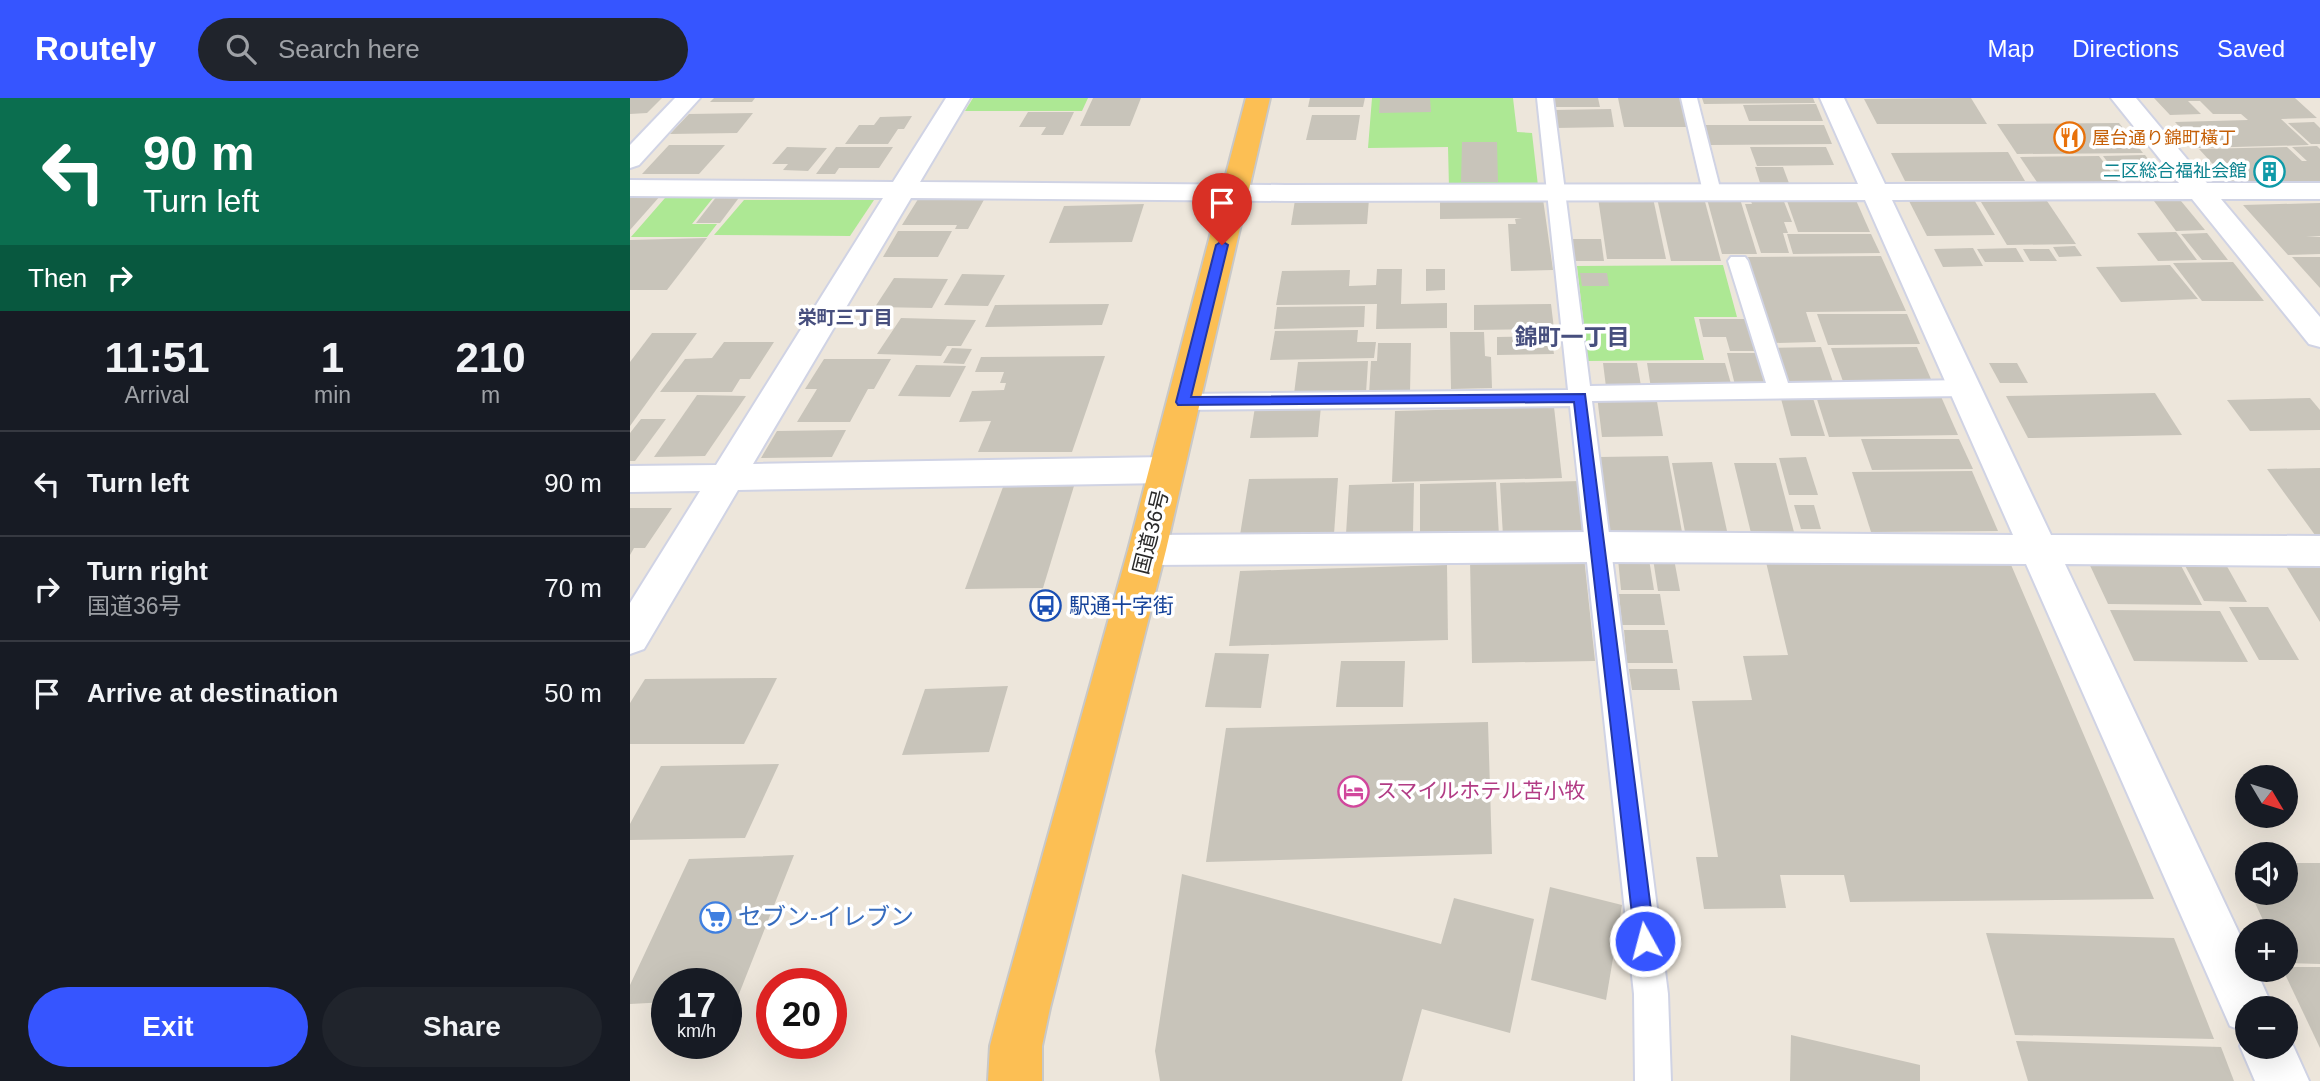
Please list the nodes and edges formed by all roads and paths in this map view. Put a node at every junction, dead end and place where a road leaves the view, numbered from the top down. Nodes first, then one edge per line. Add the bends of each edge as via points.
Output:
1 (688, 98) edge
2 (958, 98) edge
3 (1258, 98) edge
4 (1545, 98) edge
5 (1689, 98) edge
6 (1832, 98) edge
7 (2123, 98) edge
8 (630, 160) edge
9 (630, 188) edge
10 (901, 190) junction
11 (2200, 191) junction
12 (2320, 191) edge
13 (1556, 192) junction
14 (1712, 192) junction
15 (1875, 192) junction
16 (1235, 193) junction
17 (1738, 261) dead end
18 (2320, 337) edge
19 (1965, 388) junction
20 (1779, 391) junction
21 (1580, 396) junction
22 (1183, 402) junction
23 (1167, 470) junction
24 (727, 478) junction
25 (630, 479) edge
26 (1598, 547) junction
27 (1147, 550) junction
28 (2039, 550) junction
29 (2320, 551) edge
30 (630, 637) edge
31 (2243, 996) edge
32 (2272, 1059) edge
33 (1009, 1069) edge
34 (1653, 1081) edge
35 (2282, 1081) edge

1 - 8 street
2 - 10 street
3 - 16 highway, 国道36号
4 - 13 lane
5 - 14 lane
6 - 15 street
7 - 11 street
9 - 10 street
10 - 16 street
10 - 24 street
11 - 12 street
11 - 15 street
11 - 18 street
13 - 14 street
13 - 16 street
13 - 21 lane
14 - 15 street
15 - 19 street
16 - 22 highway, 国道36号
17 - 20 lane
19 - 20 lane
19 - 28 street
20 - 21 lane
21 - 22 lane
21 - 26 lane
22 - 23 highway, 国道36号
23 - 24 street
23 - 27 highway, 国道36号
24 - 25 street
24 - 30 street
26 - 27 street
26 - 28 street
26 - 34 lane via 1651,994
27 - 33 highway, 国道36号
28 - 29 street
28 - 31 street
32 - 35 street

